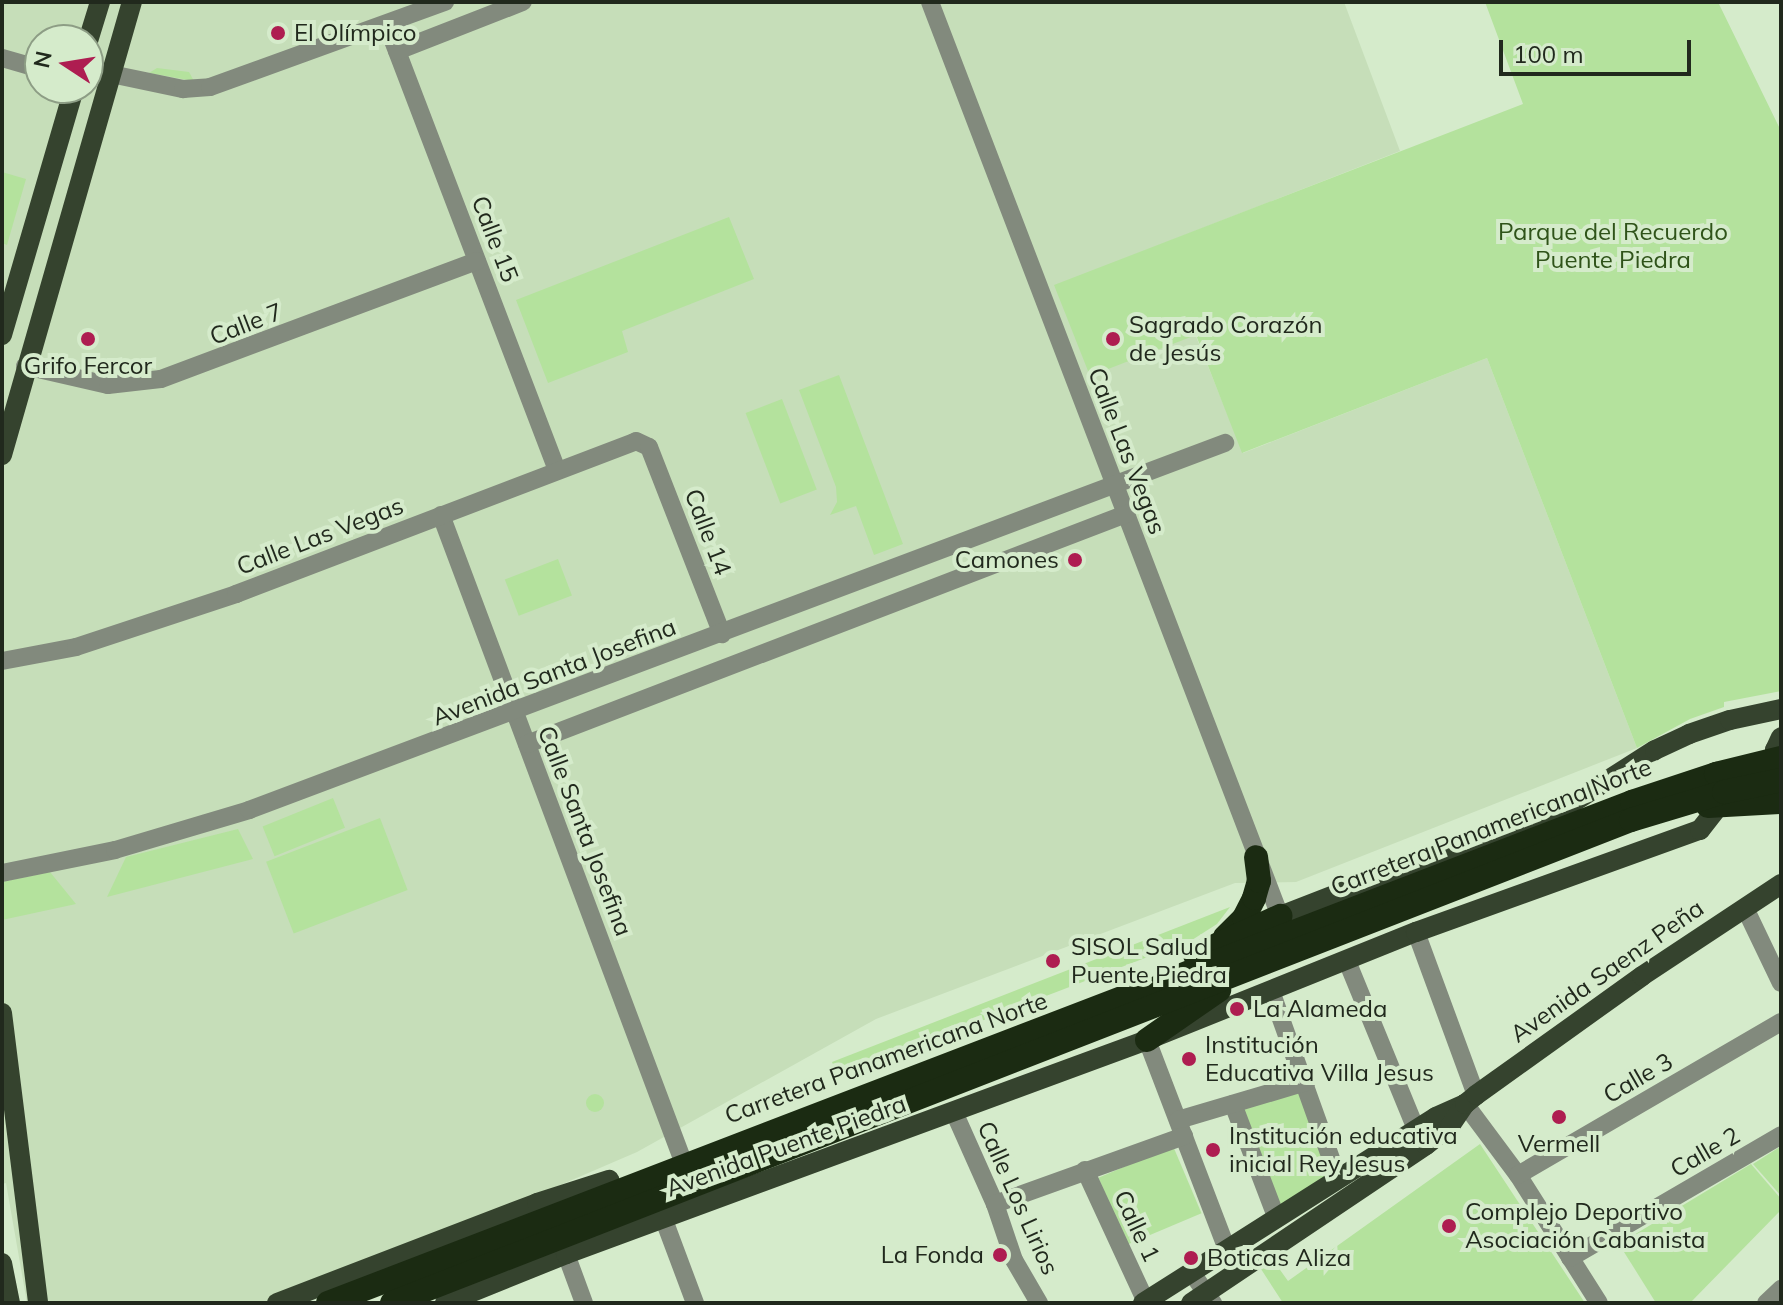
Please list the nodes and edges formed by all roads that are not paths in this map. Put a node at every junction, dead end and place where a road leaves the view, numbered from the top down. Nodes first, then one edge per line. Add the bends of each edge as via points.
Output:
1 (100, 2) edge
2 (132, 2) edge
3 (445, 2) edge
4 (523, 2) edge
5 (930, 2) edge
6 (93, 24) edge
7 (387, 25) junction
8 (397, 51) junction
9 (2, 58) edge
10 (24, 64) edge
11 (111, 74) junction
12 (104, 75) edge
13 (69, 104) edge
14 (477, 261) junction
15 (2, 335) edge
16 (25, 366) junction
17 (10, 387) edge
18 (5, 426) edge
19 (1225, 443) dead end
20 (649, 447) joint
21 (2, 455) edge
22 (557, 471) junction
23 (1115, 486) junction
24 (1126, 514) junction
25 (441, 515) junction
26 (722, 634) junction
27 (2, 661) edge
28 (1781, 709) edge
29 (515, 713) junction
30 (527, 744) junction
31 (1780, 766) edge
32 (1781, 802) edge
33 (1674, 806) junction
34 (1719, 806) junction
35 (1256, 857) junction
36 (2, 873) edge
37 (1781, 884) edge
38 (1745, 908) junction
39 (1280, 916) junction
40 (1416, 932) junction
41 (1210, 948) junction
42 (1347, 961) junction
43 (1239, 973) junction
44 (1781, 983) edge
45 (1271, 991) junction
46 (2, 1013) edge
47 (1069, 1020) junction
48 (1781, 1022) edge
49 (1147, 1040) junction
50 (1306, 1082) junction
51 (1470, 1099) junction
52 (1233, 1104) junction
53 (954, 1112) junction
54 (1181, 1128) junction
55 (1416, 1129) junction
56 (1781, 1135) edge
57 (675, 1167) junction
58 (1085, 1170) junction
59 (1518, 1175) junction
60 (1338, 1178) junction
61 (609, 1180) joint
62 (11, 1181) edge
63 (995, 1204) junction
64 (1277, 1219) junction
65 (664, 1220) junction
66 (1228, 1252) junction
67 (566, 1254) junction
68 (1570, 1258) junction
69 (2, 1263) edge
70 (1192, 1273) junction
71 (1781, 1289) edge
72 (1203, 1300) edge
73 (1144, 1302) edge
74 (10, 1303) edge
75 (38, 1303) edge
76 (277, 1303) edge
77 (328, 1303) edge
78 (392, 1303) edge
79 (445, 1303) edge
80 (584, 1303) edge
81 (695, 1303) edge
82 (1039, 1303) edge
83 (1599, 1303) edge
84 (1766, 1303) edge

1 - 6 main road
2 - 11 main road
3 - 7 street
4 - 8 street
5 - 23 street, Calle Las Vegas
7 - 8 street, Calle 15
7 - 11 street via 210,87 156,86
8 - 14 street, Calle 15
9 - 10 street
11 - 12 street
11 - 16 main road
13 - 15 main road
14 - 16 street, Calle 7 via 161,379 93,384
14 - 22 street, Calle 15
16 - 17 main road
17 - 18 main road
18 - 21 main road
19 - 23 street, Avenida Santa Josefina
20 - 22 street, Calle Las Vegas via 636,441
20 - 26 street, Calle 14
22 - 25 street, Calle Las Vegas
23 - 24 street, Calle Las Vegas
23 - 26 street, Avenida Santa Josefina
24 - 30 street
24 - 35 street, Calle Las Vegas
25 - 27 street, Calle Las Vegas via 236,594 106,637
25 - 29 street, Calle Santa Josefina
26 - 29 street, Avenida Santa Josefina
28 - 39 main road via 1689,734 1572,803
29 - 30 street, Calle Santa Josefina
29 - 36 street, Avenida Santa Josefina via 249,810 115,850
30 - 57 street, Calle Santa Josefina
31 - 33 highway, Carretera Panamericana Norte
31 - 47 highway, Carretera Panamericana Norte via 1674,786
32 - 34 highway
33 - 34 highway
33 - 43 highway, Carretera Panamericana Norte
34 - 40 main road, Avenida Puente Piedra via 1700,830
35 - 39 street, Calle Las Vegas
35 - 41 highway via 1259,881 1250,909
37 - 38 main road, Avenida Saenz Peña
38 - 44 street
38 - 51 main road, Avenida Saenz Peña
39 - 41 highway
40 - 42 main road, Avenida Puente Piedra
40 - 51 street
41 - 47 highway
42 - 45 main road, Avenida Puente Piedra
42 - 55 street
43 - 49 highway
43 - 78 highway, Carretera Panamericana Norte
45 - 49 main road, Avenida Puente Piedra
45 - 50 street
46 - 62 main road
47 - 57 highway, Carretera Panamericana Norte
48 - 59 street, Calle 3
49 - 53 main road, Avenida Puente Piedra
49 - 54 street
50 - 52 street
50 - 60 street
51 - 55 main road, Avenida Saenz Peña
51 - 59 street
51 - 72 main road, Avenida Saenz Peña via 1450,1126 1426,1145
52 - 54 street
52 - 64 street
53 - 63 street, Calle Los Lirios
53 - 65 main road, Avenida Puente Piedra
54 - 58 street
54 - 66 street
55 - 60 main road, Avenida Saenz Peña
56 - 68 street, Calle 2
57 - 61 highway
57 - 77 highway, Carretera Panamericana Norte
58 - 63 street
58 - 73 street, Calle 1
59 - 68 street
60 - 64 main road, Avenida Saenz Peña
61 - 76 main road
62 - 75 main road
63 - 82 street, Calle Los Lirios via 1014,1260
64 - 66 main road, Avenida Saenz Peña
65 - 67 main road, Avenida Puente Piedra
65 - 81 street
66 - 70 main road, Avenida Saenz Peña
67 - 79 main road, Avenida Puente Piedra
67 - 80 street
68 - 83 street
69 - 74 main road
70 - 72 street
70 - 73 main road, Avenida Saenz Peña
71 - 84 street

